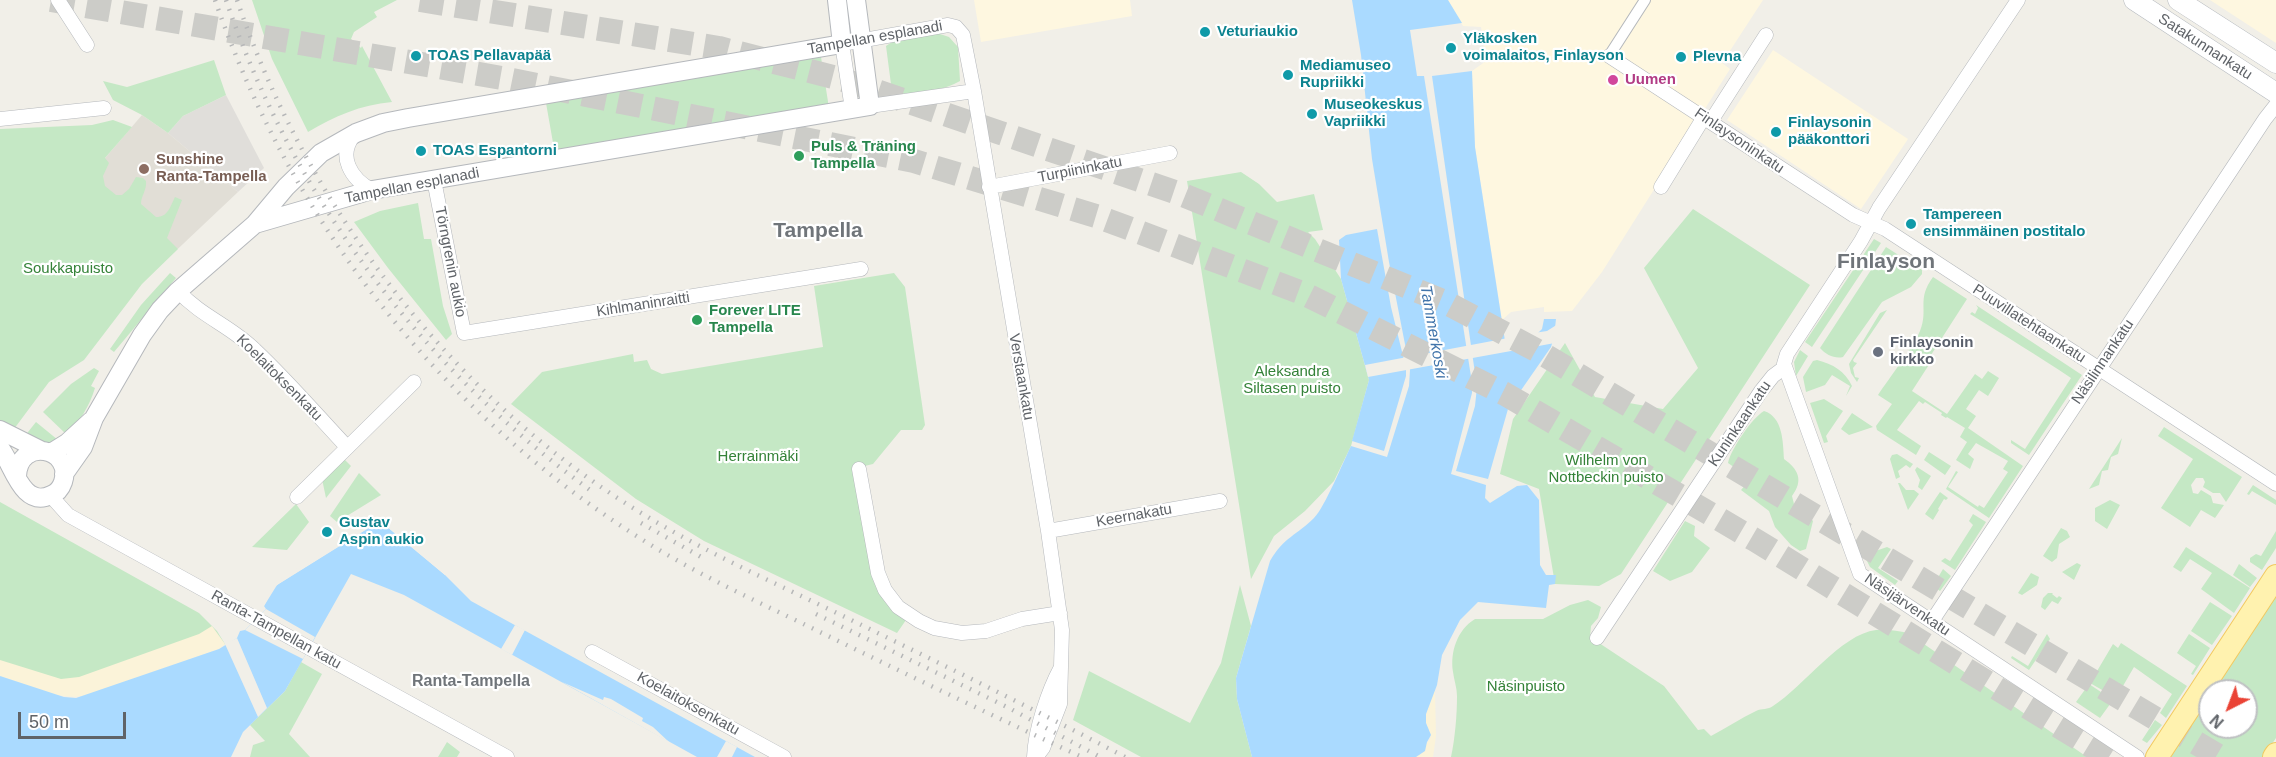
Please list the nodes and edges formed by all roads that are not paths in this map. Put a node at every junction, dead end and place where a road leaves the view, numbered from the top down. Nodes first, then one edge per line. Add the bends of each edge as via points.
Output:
1 (58, 0) edge
2 (837, 0) edge
3 (856, 0) edge
4 (1645, 0) edge
5 (2018, 0) edge
6 (2134, 0) edge
7 (2178, 0) edge
8 (1766, 35) dead end
9 (851, 42) junction
10 (87, 45) dead end
11 (1609, 56) joint
12 (2276, 63) edge
13 (974, 90) junction
14 (2276, 93) edge
15 (2276, 105) edge
16 (870, 106) junction
17 (104, 108) dead end
18 (852, 109) junction
19 (0, 119) edge
20 (1708, 119) junction
21 (356, 133) junction
22 (1170, 153) dead end
23 (435, 187) junction
24 (989, 187) junction
25 (1661, 187) dead end
26 (372, 190) junction
27 (1871, 223) junction
28 (255, 224) junction
29 (861, 269) dead end
30 (178, 291) junction
31 (531, 322) joint
32 (1785, 367) junction
33 (2098, 369) junction
34 (414, 382) dead end
35 (94, 418) junction
36 (0, 430) edge
37 (347, 447) junction
38 (0, 448) edge
39 (45, 452) junction
40 (859, 469) dead end
41 (64, 474) junction
42 (17, 476) junction
43 (2276, 484) edge
44 (51, 495) junction
45 (297, 497) dead end
46 (1220, 501) dead end
47 (1048, 531) junction
48 (2276, 576) edge
49 (1060, 613) junction
50 (1932, 621) junction
51 (1597, 638) dead end
52 (592, 652) dead end
53 (507, 757) edge
54 (784, 757) edge
55 (1035, 757) edge
56 (2137, 757) edge
57 (2157, 757) edge

1 - 10 street
2 - 9 street
3 - 9 street
4 - 11 street
5 - 27 street, Kuninkaankatu
6 - 14 main road, Satakunnankatu
7 - 12 main road, Satakunnankatu
8 - 20 street
9 - 13 street, Tampellan esplanadi via 936,26 956,27 963,35
9 - 16 street
9 - 18 street
9 - 21 street, Tampellan esplanadi via 408,118
11 - 20 street, Finlaysoninkatu
13 - 16 street, Tampellan esplanadi
13 - 24 street, Verstaankatu
15 - 33 street, Näsilinnankatu
16 - 18 street, Tampellan esplanadi
17 - 19 street
18 - 23 street, Tampellan esplanadi
20 - 25 street
20 - 27 street, Finlaysoninkatu
21 - 26 street via 346,149 349,168 362,185
21 - 28 street, Tampellan esplanadi via 321,153
22 - 24 street, Turpiininkatu
23 - 26 street, Tampellan esplanadi
23 - 31 street, Törngrenin aukio via 464,333
24 - 47 street, Verstaankatu
26 - 28 street, Tampellan esplanadi
27 - 32 street, Kuninkaankatu via 1787,354
27 - 33 street, Puuvillatehtaankatu
28 - 30 street, Tampellan esplanadi
29 - 31 street, Kihlmaninraitti
30 - 35 street, Tampellan esplanadi via 142,335
30 - 37 street, Koelaitoksenkatu via 196,309 255,350
32 - 50 street, Näsijärvenkatu via 1858,571
32 - 51 street, Kuninkaankatu via 1761,391
33 - 43 street, Puuvillatehtaankatu
33 - 50 street, Näsilinnankatu
34 - 37 street
35 - 39 street, Tampellan esplanadi via 67,443
35 - 41 street, Tampellan esplanadi via 83,447
36 - 39 street
37 - 45 street
38 - 42 street
39 - 41 street via 60,461
39 - 42 street via 23,458
40 - 49 street via 878,573 898,607 934,628 962,633
41 - 44 street via 62,484
42 - 44 street via 23,490 31,496
44 - 53 street, Ranta-Tampellan katu via 69,514 206,585 256,618
46 - 47 street, Keernakatu
47 - 49 street, Verstaankatu
48 - 57 main road
49 - 55 street, Verstaankatu via 1062,665 1053,681 1034,743
50 - 56 street, Näsijärvenkatu
52 - 54 street, Koelaitoksenkatu

